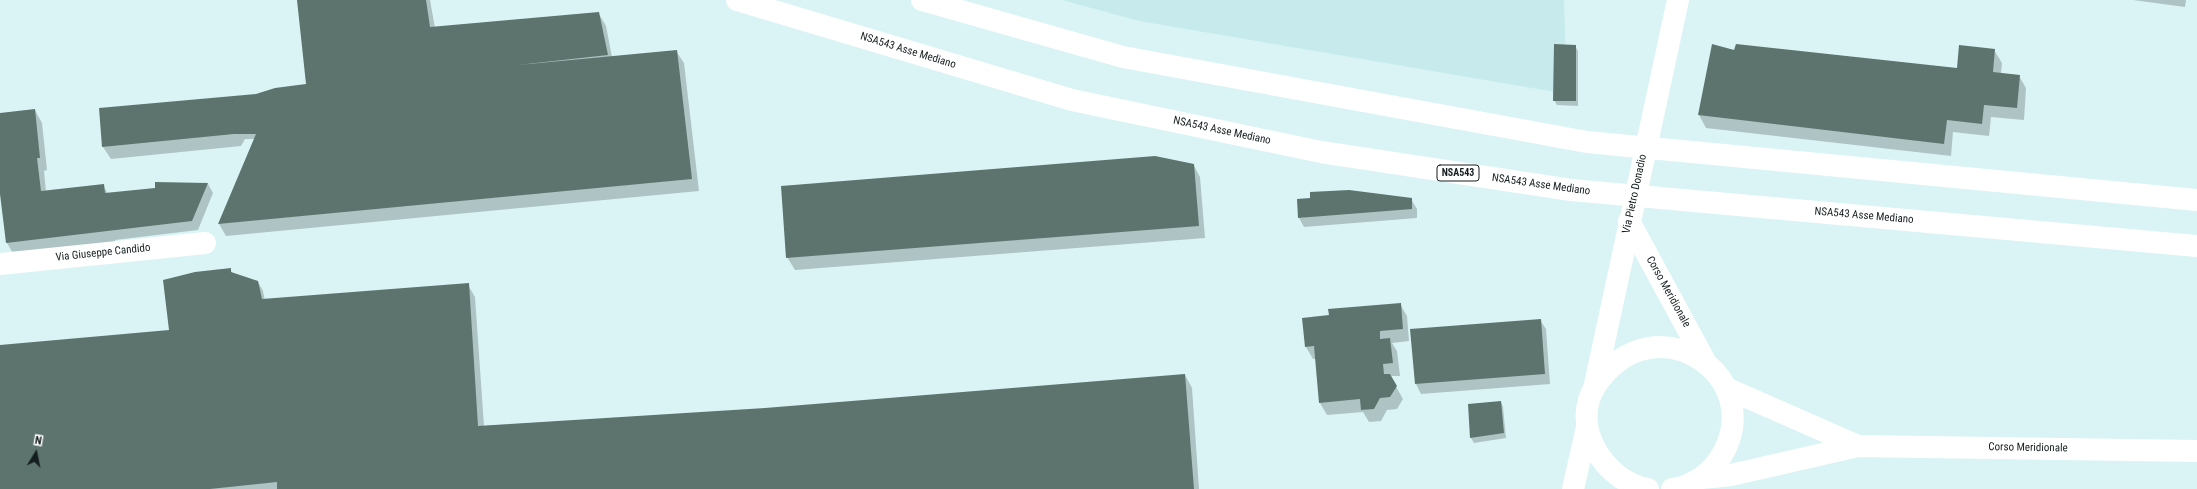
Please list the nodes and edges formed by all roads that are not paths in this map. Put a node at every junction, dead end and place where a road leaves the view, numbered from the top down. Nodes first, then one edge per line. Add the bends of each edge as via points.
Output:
1 (737, 0) edge
2 (922, 0) edge
3 (1678, 0) edge
4 (2197, 200) edge
5 (1629, 221) junction
6 (205, 243) dead end
7 (2197, 246) edge
8 (0, 264) edge
9 (1706, 363) junction
10 (1594, 388) junction
11 (1726, 388) junction
12 (1587, 424) junction
13 (1858, 446) junction
14 (2197, 451) edge
15 (1702, 478) junction
16 (1573, 489) edge
17 (1648, 489) edge
18 (1677, 489) edge

1 - 7 main road, NSA543 Asse Mediano / NSA543 via 1072,100 1321,152 1571,190
2 - 4 main road via 1123,58 1587,142
3 - 5 main road, Via Pietro Donadio
5 - 9 main road, Corso Meridionale
5 - 10 main road, Via Pietro Donadio
6 - 8 main road, Via Giuseppe Candido
9 - 10 main road, Corso Meridionale via 1687,352 1666,346 1644,348 1624,356 1606,370
9 - 11 main road, Corso Meridionale
10 - 12 main road, Corso Meridionale via 1588,406
11 - 13 main road
11 - 15 main road, Corso Meridionale via 1731,405 1730,438 1714,467
12 - 16 main road
12 - 17 main road, Corso Meridionale via 1592,445 1603,463 1618,478
13 - 14 main road, Corso Meridionale
13 - 15 main road via 1731,475
15 - 18 main road, Corso Meridionale

